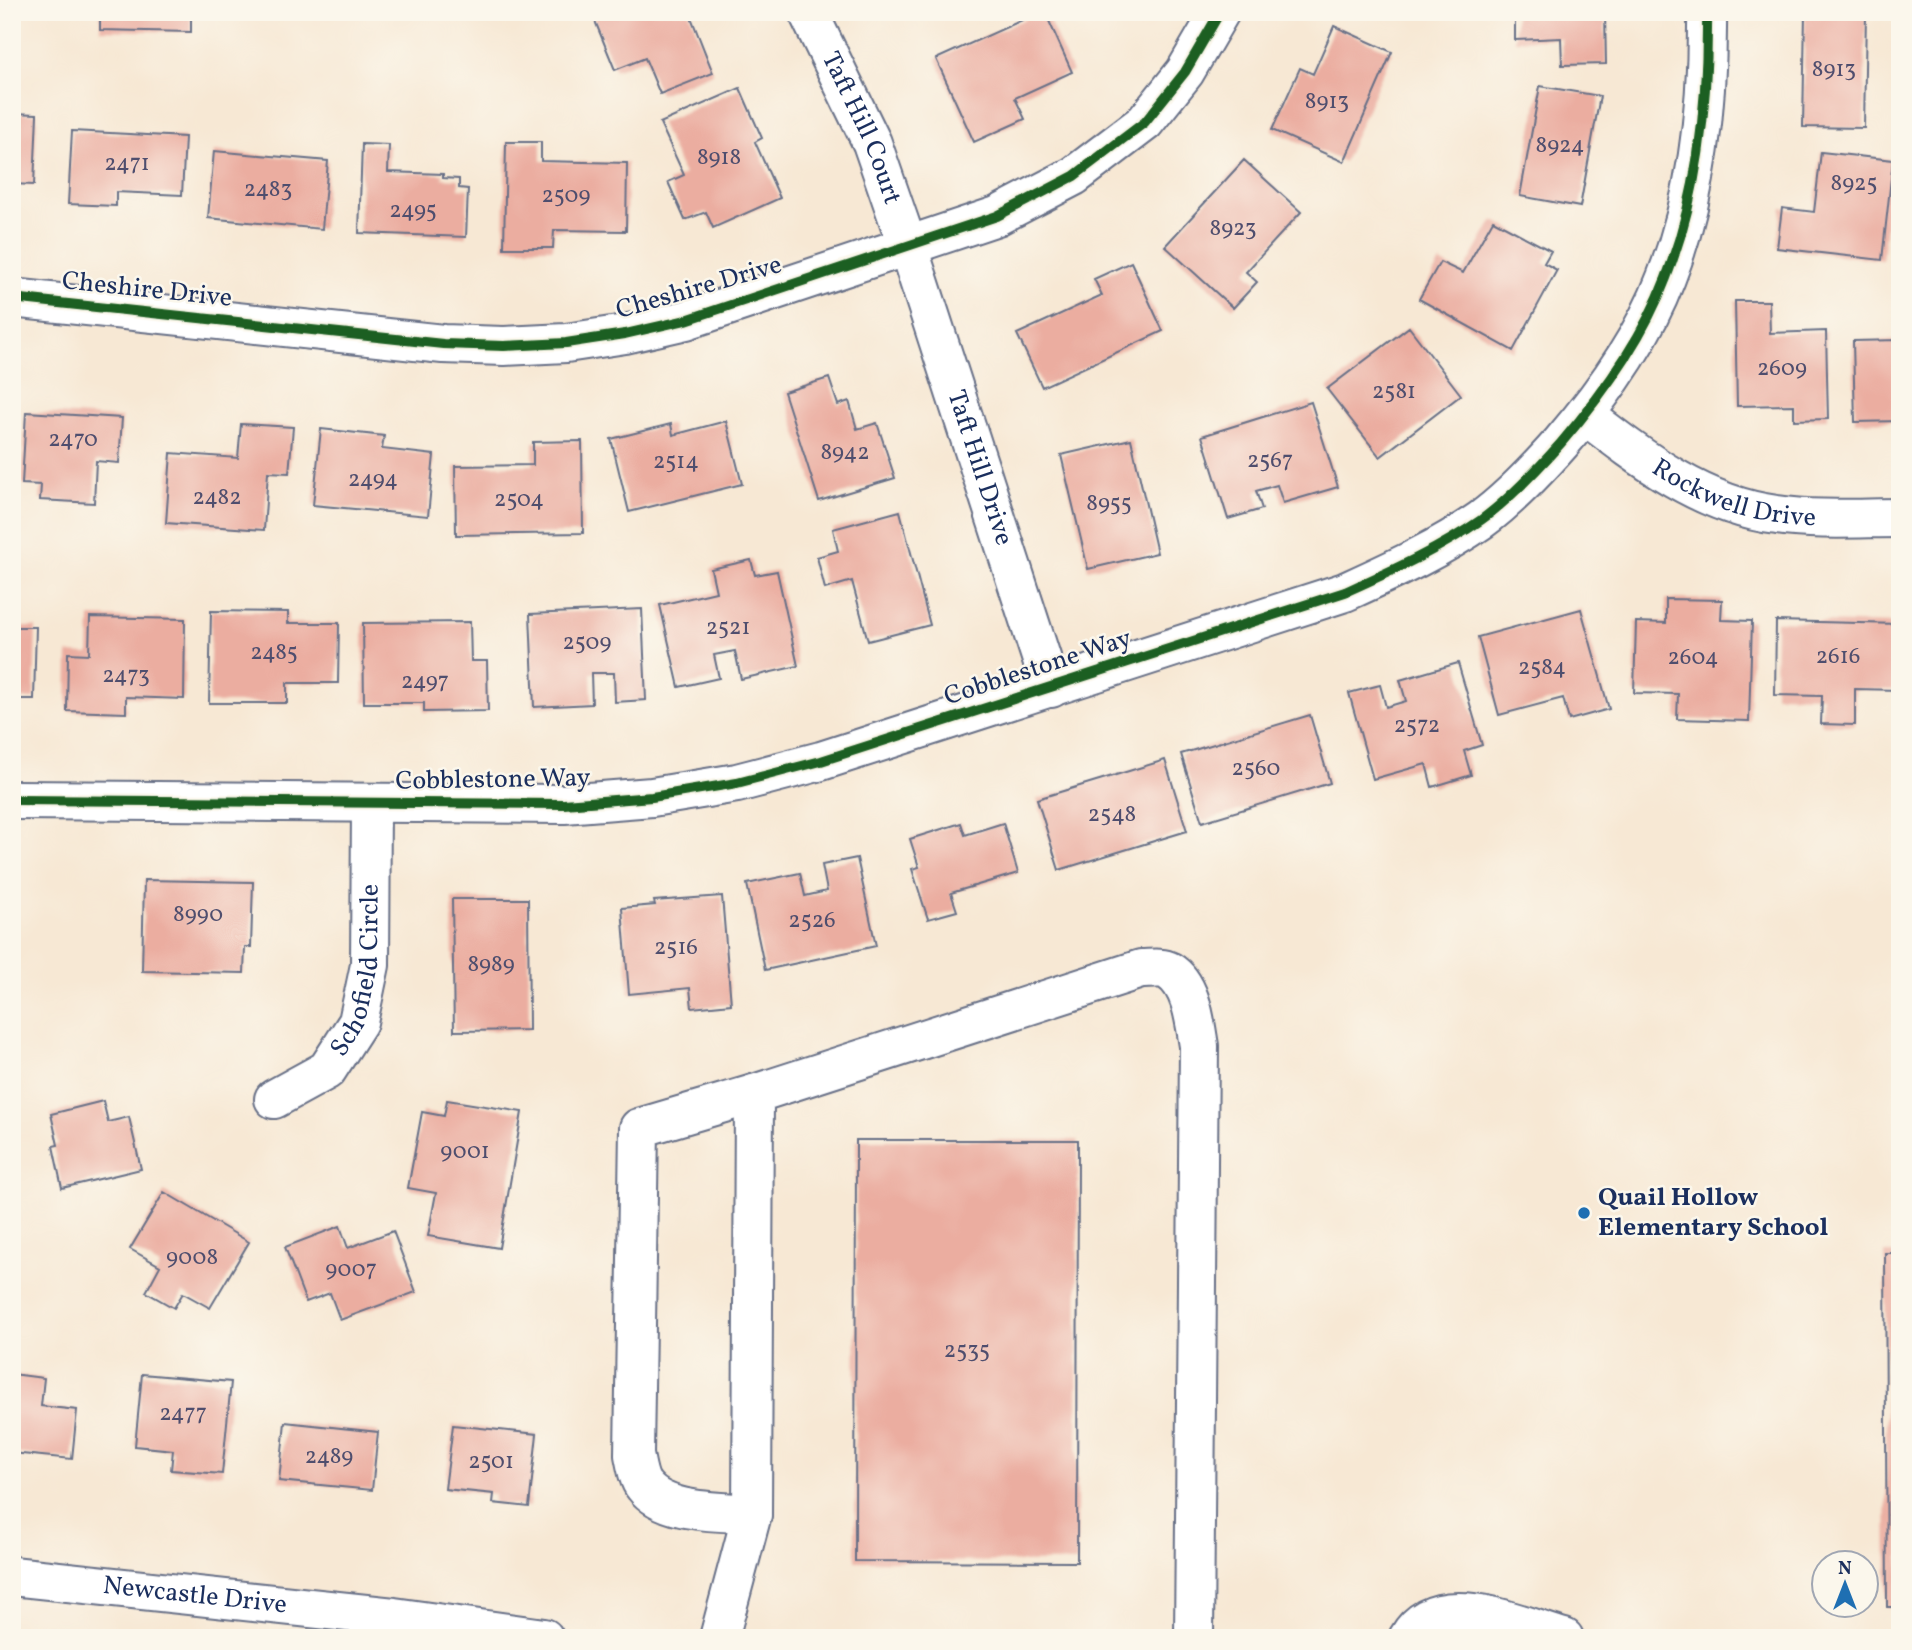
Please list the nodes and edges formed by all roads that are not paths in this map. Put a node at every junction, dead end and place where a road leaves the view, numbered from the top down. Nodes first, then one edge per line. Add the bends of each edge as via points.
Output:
1 (808, 12) edge
2 (1220, 12) edge
3 (1707, 12) edge
4 (908, 247) junction
5 (12, 298) edge
6 (1586, 415) junction
7 (1900, 518) edge
8 (1051, 688) junction
9 (12, 800) edge
10 (371, 804) junction
11 (754, 1094) junction
12 (274, 1099) dead end
13 (752, 1514) junction
14 (12, 1576) edge
15 (392, 1627) edge
16 (544, 1638) edge
17 (719, 1638) edge
18 (1194, 1638) edge
19 (1408, 1638) edge
20 (1564, 1638) edge

1 - 4 street, Taft Hill Court via 872,143
2 - 4 street, Cheshire Drive via 1185,72 1145,122 1074,176 997,216
3 - 6 street, Cobblestone Way via 1704,112 1682,226 1666,279 1643,327
4 - 5 street, Cheshire Drive via 686,320 566,344 443,344
4 - 8 street, Taft Hill Drive
6 - 7 street, Rockwell Drive via 1693,489 1736,506 1775,515
6 - 8 street, Cobblestone Way via 1536,471 1482,519 1416,559 1345,592
8 - 10 street, Cobblestone Way via 737,783 652,797 564,804
9 - 10 street, Cobblestone Way
10 - 12 street, Schofield Circle via 370,965 358,1022 327,1070
11 - 13 street
11 - 13 street via 639,1128 634,1455 642,1485 659,1500 693,1510
11 - 18 street via 1141,968 1167,970 1180,981 1193,1010 1199,1046
13 - 17 street
14 - 15 street, Newcastle Drive
15 - 16 street, Newcastle Drive
19 - 20 street via 1415,1626 1458,1611

